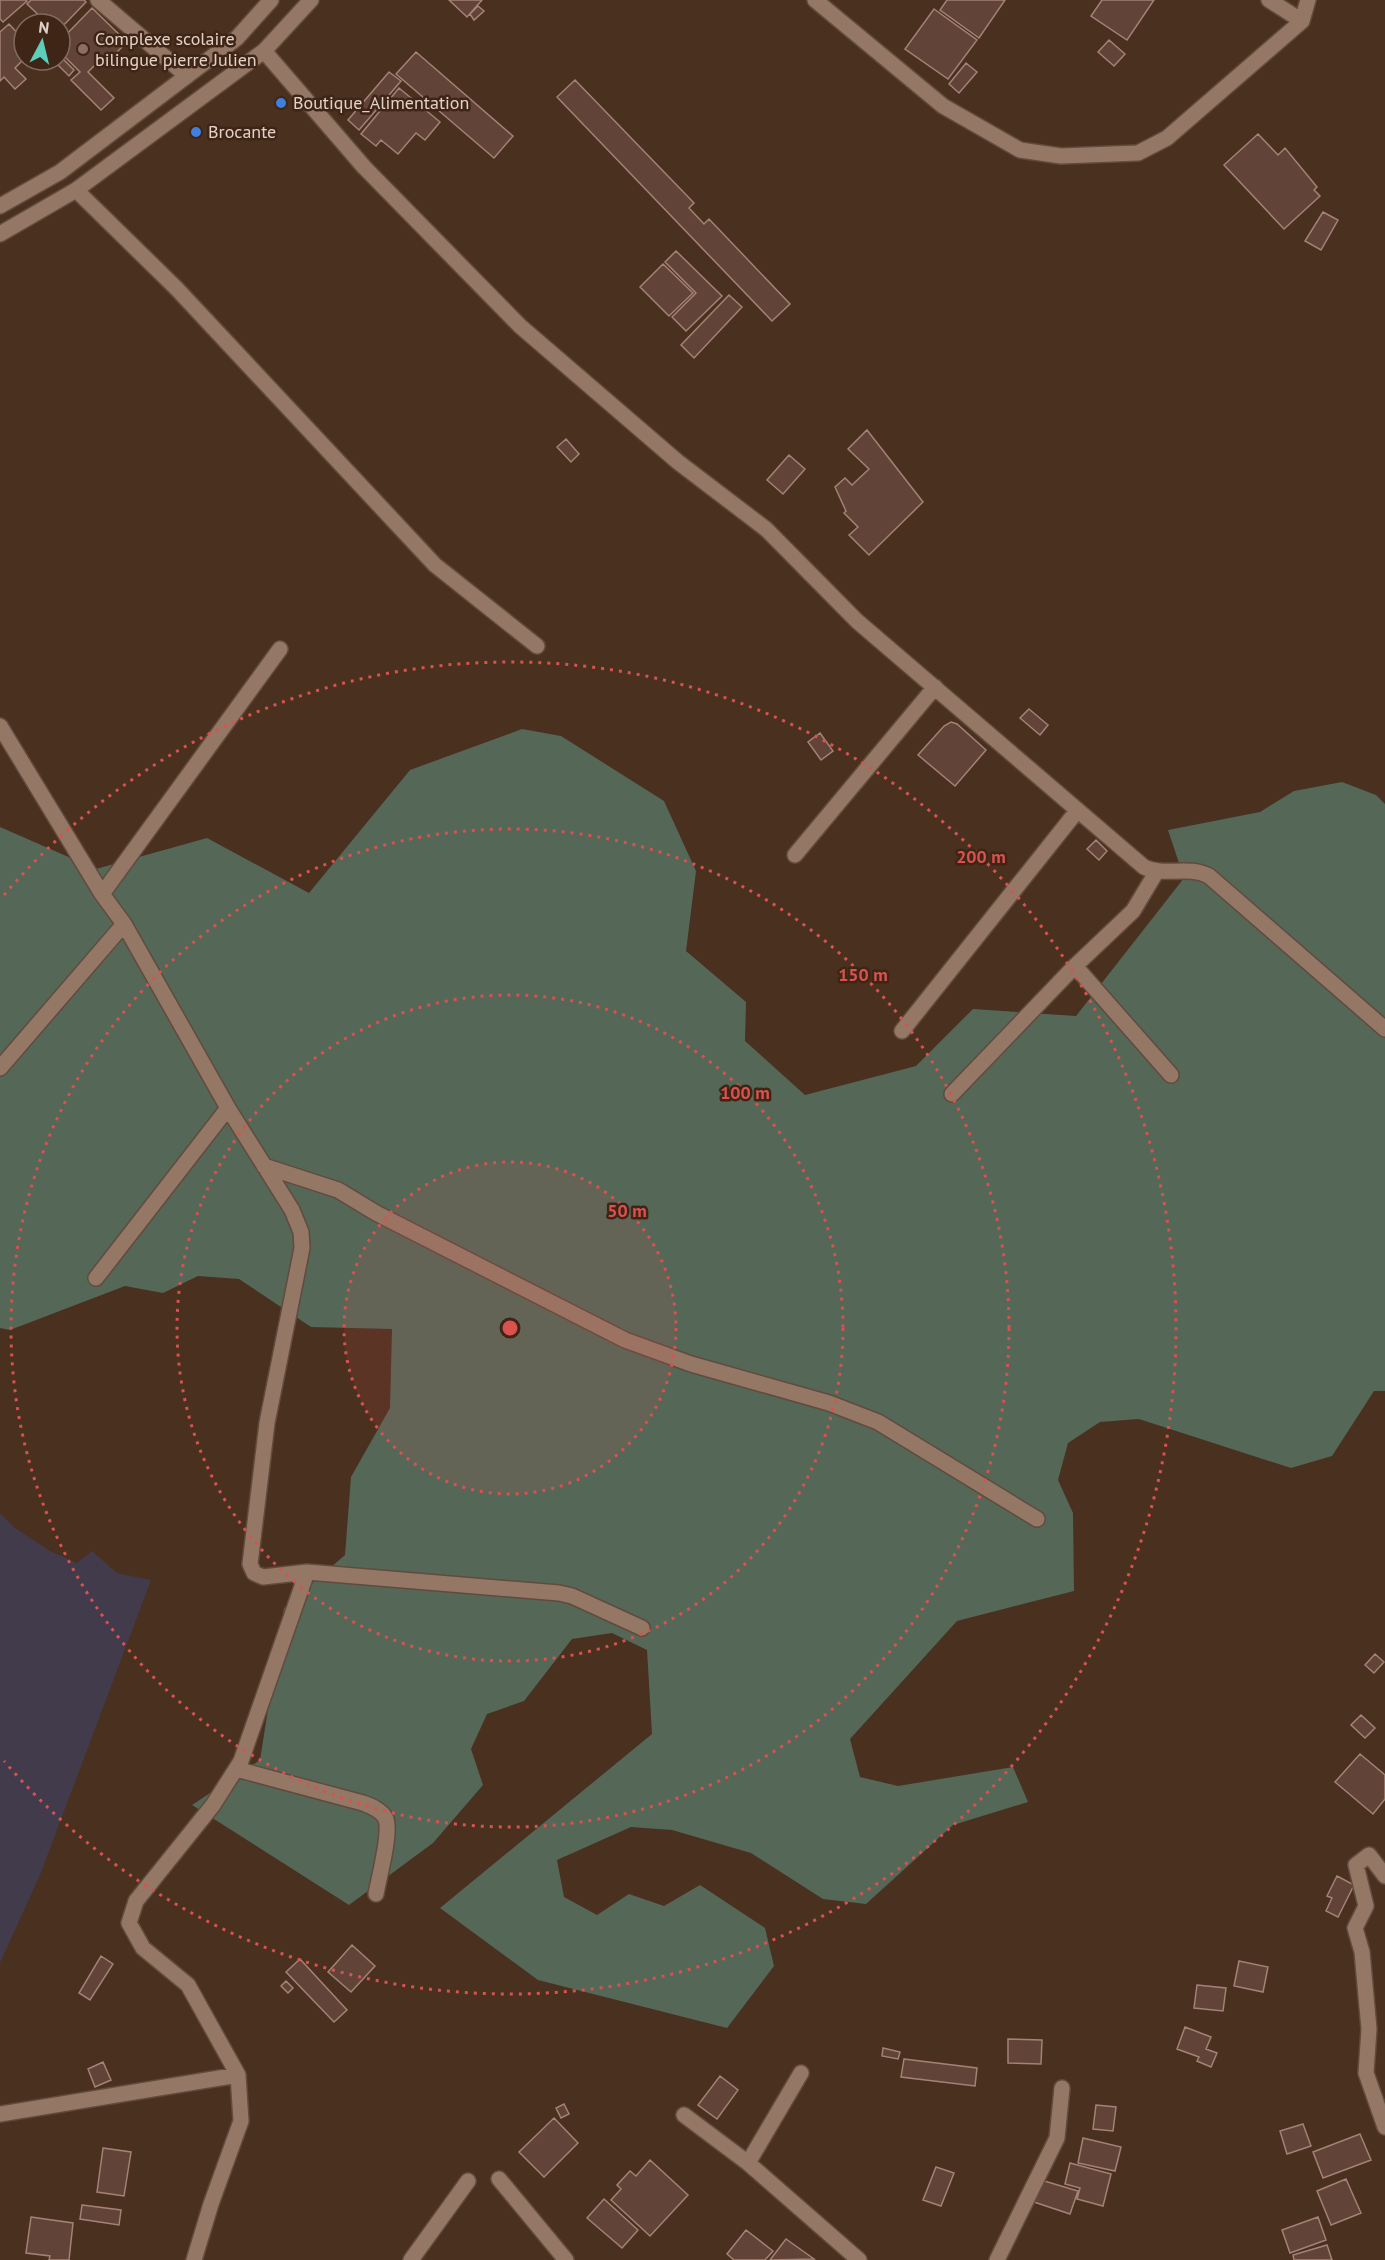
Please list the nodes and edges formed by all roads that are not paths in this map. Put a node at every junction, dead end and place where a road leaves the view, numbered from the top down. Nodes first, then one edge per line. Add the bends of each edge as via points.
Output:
1 (99, 0) edge
2 (271, 0) edge
3 (311, 0) edge
4 (815, 0) edge
5 (1269, 0) edge
6 (1308, 0) edge
7 (1302, 21) junction
8 (264, 51) junction
9 (187, 76) junction
10 (76, 190) junction
11 (0, 207) edge
12 (0, 234) edge
13 (537, 646) dead end
14 (280, 649) dead end
15 (935, 687) junction
16 (0, 726) edge
17 (1077, 811) junction
18 (795, 855) dead end
19 (1158, 870) junction
20 (102, 894) junction
21 (124, 924) junction
22 (1075, 966) junction
23 (1385, 1029) edge
24 (902, 1031) dead end
25 (0, 1068) edge
26 (1171, 1075) dead end
27 (952, 1094) dead end
28 (228, 1108) junction
29 (264, 1166) junction
30 (96, 1278) dead end
31 (1037, 1519) dead end
32 (307, 1572) junction
33 (642, 1629) dead end
34 (236, 1769) junction
35 (1385, 1876) edge
36 (376, 1894) dead end
37 (801, 2073) dead end
38 (238, 2075) junction
39 (1062, 2088) dead end
40 (0, 2114) edge
41 (684, 2115) dead end
42 (1385, 2127) edge
43 (748, 2163) junction
44 (499, 2179) dead end
45 (468, 2181) dead end
46 (194, 2260) edge
47 (411, 2260) edge
48 (566, 2260) edge
49 (858, 2260) edge
50 (997, 2260) edge

1 - 9 street
2 - 9 street via 237,38
3 - 8 street
4 - 7 street via 943,106 1020,150 1061,156 1138,153 1167,138
5 - 7 street
6 - 7 street
8 - 10 street
8 - 15 street via 364,166 520,326 678,462 766,529 857,621
9 - 11 street via 60,172
10 - 12 street
10 - 13 street via 177,289 435,565
14 - 20 street
15 - 17 street
15 - 18 street
16 - 20 street
17 - 19 street via 1107,832 1144,867
17 - 24 street
19 - 22 street via 1133,910
19 - 23 street via 1195,870 1209,876
20 - 21 street
21 - 25 street
21 - 28 street
22 - 26 street
22 - 27 street
28 - 29 street
28 - 30 street
29 - 31 street via 338,1190 625,1340 691,1365 829,1403 878,1422
29 - 32 street via 292,1210 301,1232 302,1248 267,1423 250,1564 254,1574 263,1577
32 - 33 street via 559,1593
32 - 34 street via 248,1748
34 - 36 street via 378,1810 386,1818 387,1830
34 - 38 street via 213,1805 136,1901 129,1923 143,1948 188,1985
35 - 42 street via 1369,1855 1356,1865 1366,1906 1355,1928 1362,1952 1369,2029 1366,2073
37 - 43 street
38 - 40 street
38 - 46 street via 241,2121
39 - 50 street via 1057,2138
41 - 43 street
43 - 49 street
44 - 48 street
45 - 47 street

